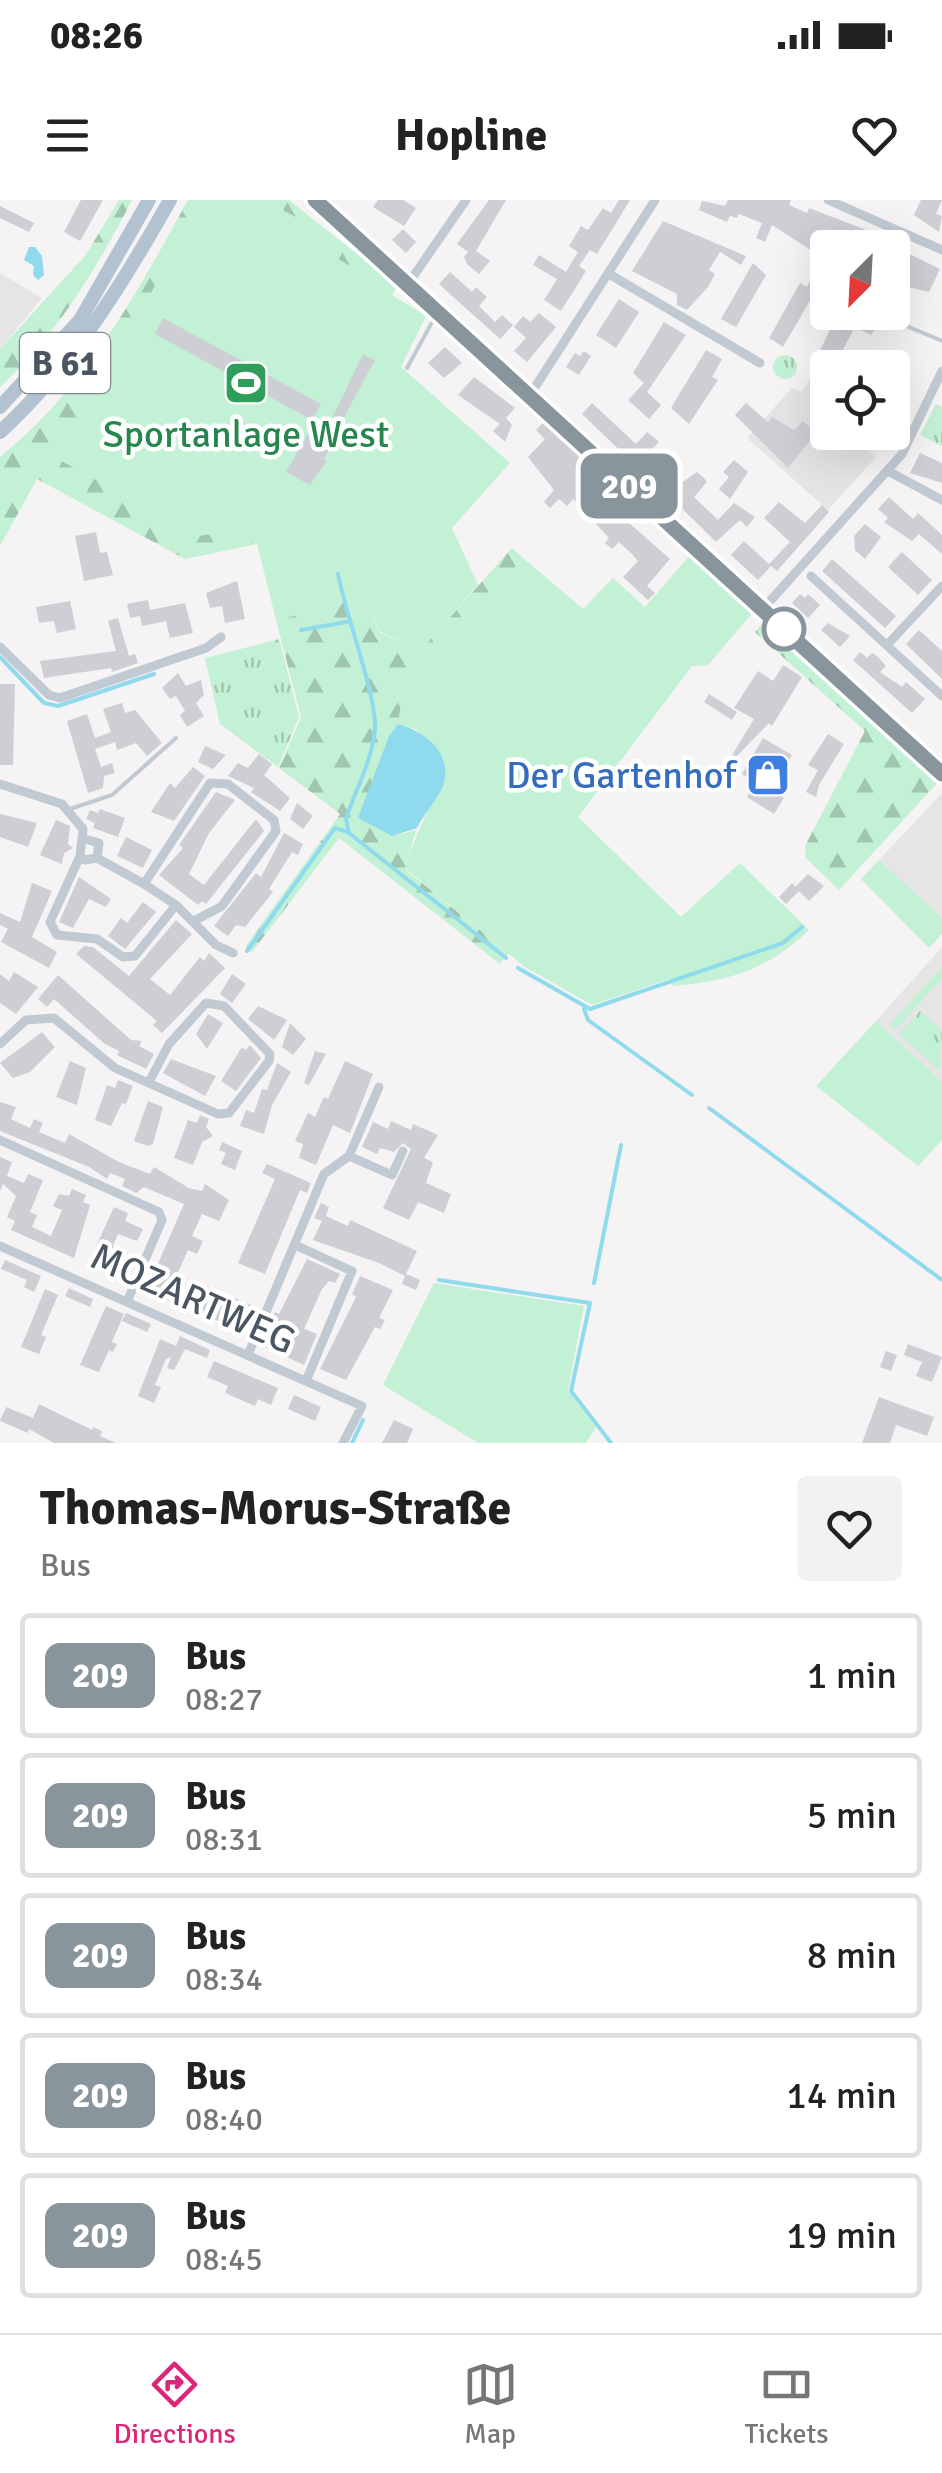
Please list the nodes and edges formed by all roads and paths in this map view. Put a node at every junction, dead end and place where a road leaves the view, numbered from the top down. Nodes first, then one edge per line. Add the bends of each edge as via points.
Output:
1 (149, 200) edge
2 (170, 200) edge
3 (315, 200) edge
4 (466, 200) edge
5 (655, 200) edge
6 (828, 200) edge
7 (847, 204) edge
8 (892, 228) joint
9 (942, 250) edge
10 (609, 274) junction
11 (408, 284) junction
12 (439, 312) junction
13 (910, 328) edge
14 (942, 342) edge
15 (760, 363) dead end
16 (407, 368) dead end
17 (942, 372) edge
18 (530, 395) junction
19 (0, 407) edge
20 (0, 432) edge
21 (888, 472) junction
22 (942, 500) edge
23 (811, 576) dead end
24 (942, 586) edge
25 (762, 609) junction
26 (221, 638) dead end
27 (887, 645) junction
28 (0, 647) edge
29 (942, 696) edge
30 (176, 738) dead end
31 (942, 774) edge
32 (0, 784) edge
33 (70, 809) junction
34 (85, 840) junction
35 (80, 856) junction
36 (98, 858) junction
37 (144, 884) junction
38 (176, 904) junction
39 (194, 921) junction
40 (233, 953) dead end
41 (0, 1044) edge
42 (150, 1082) junction
43 (380, 1087) dead end
44 (0, 1140) edge
45 (403, 1151) dead end
46 (349, 1156) junction
47 (294, 1245) junction
48 (0, 1246) edge
49 (127, 1302) junction
50 (248, 1355) junction
51 (306, 1381) junction
52 (343, 1443) edge

1 - 19 main road, B 61 via 80,320
2 - 20 main road, B 61 via 84,339
3 - 11 street
4 - 11 street
5 - 10 street
6 - 7 street
7 - 8 street
8 - 9 street
10 - 15 street
10 - 18 street
11 - 12 street
12 - 16 lane
12 - 18 street
13 - 14 lane
17 - 21 street
18 - 25 street
21 - 22 street
21 - 25 street
23 - 27 street
24 - 27 street
25 - 31 street
26 - 28 street via 60,698
27 - 29 street
30 - 33 lane via 112,795
32 - 33 street
33 - 34 street
34 - 35 street
34 - 36 street via 99,844
35 - 36 street
35 - 38 street via 50,922 57,935 97,939 123,957 135,956
36 - 37 street
37 - 38 street
37 - 39 street via 206,789 228,784 274,820 276,831 222,906
38 - 39 street
39 - 40 street
41 - 42 street via 26,1020 54,1018 115,1068
42 - 42 street via 229,1113 270,1054 224,1006 206,1004 169,1044
43 - 46 street
44 - 49 street via 159,1212 162,1220
45 - 46 street via 392,1175
46 - 47 street via 324,1174
47 - 50 street
47 - 51 street via 352,1271
48 - 49 street, MOZARTWEG
49 - 50 street, MOZARTWEG
50 - 51 street, MOZARTWEG
51 - 52 street, MOZARTWEG via 362,1406

